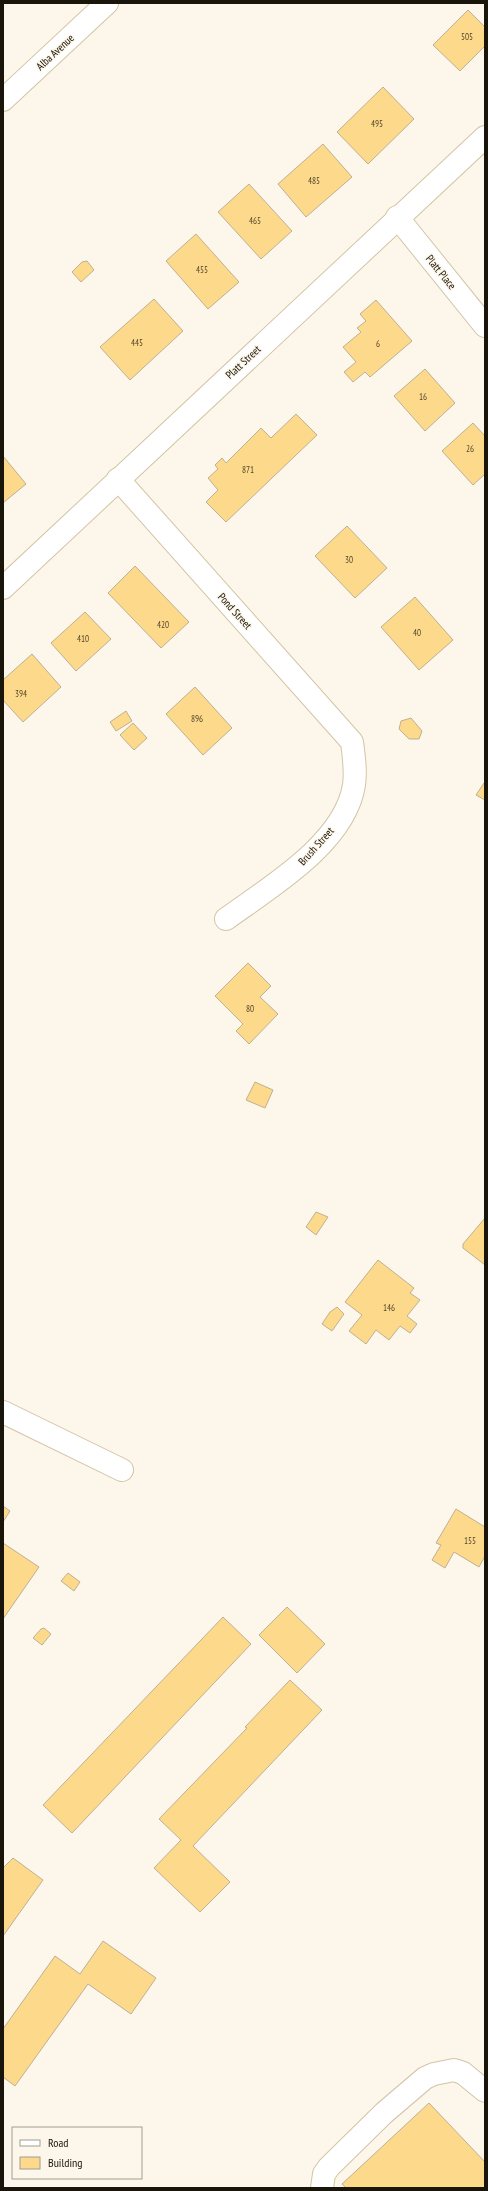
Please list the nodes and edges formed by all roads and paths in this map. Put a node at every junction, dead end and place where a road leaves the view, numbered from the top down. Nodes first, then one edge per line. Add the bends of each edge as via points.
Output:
1 (107, 3) edge
2 (3, 100) edge
3 (485, 137) edge
4 (397, 217) junction
5 (485, 326) edge
6 (118, 479) junction
7 (3, 588) edge
8 (352, 742) joint
9 (226, 919) dead end
10 (3, 1412) edge
11 (122, 1470) dead end
12 (485, 2091) edge
13 (322, 2188) edge

1 - 2 street, Alba Avenue
3 - 4 street, Platt Street
4 - 5 street, Platt Place
4 - 6 street, Platt Street
6 - 7 street, Platt Street
6 - 8 street, Pond Street
8 - 9 street, Brush Street via 354,786 343,815 325,840 305,861
10 - 11 street
12 - 13 street via 468,2076 454,2070 439,2072 425,2078 384,2113 329,2167 324,2174

